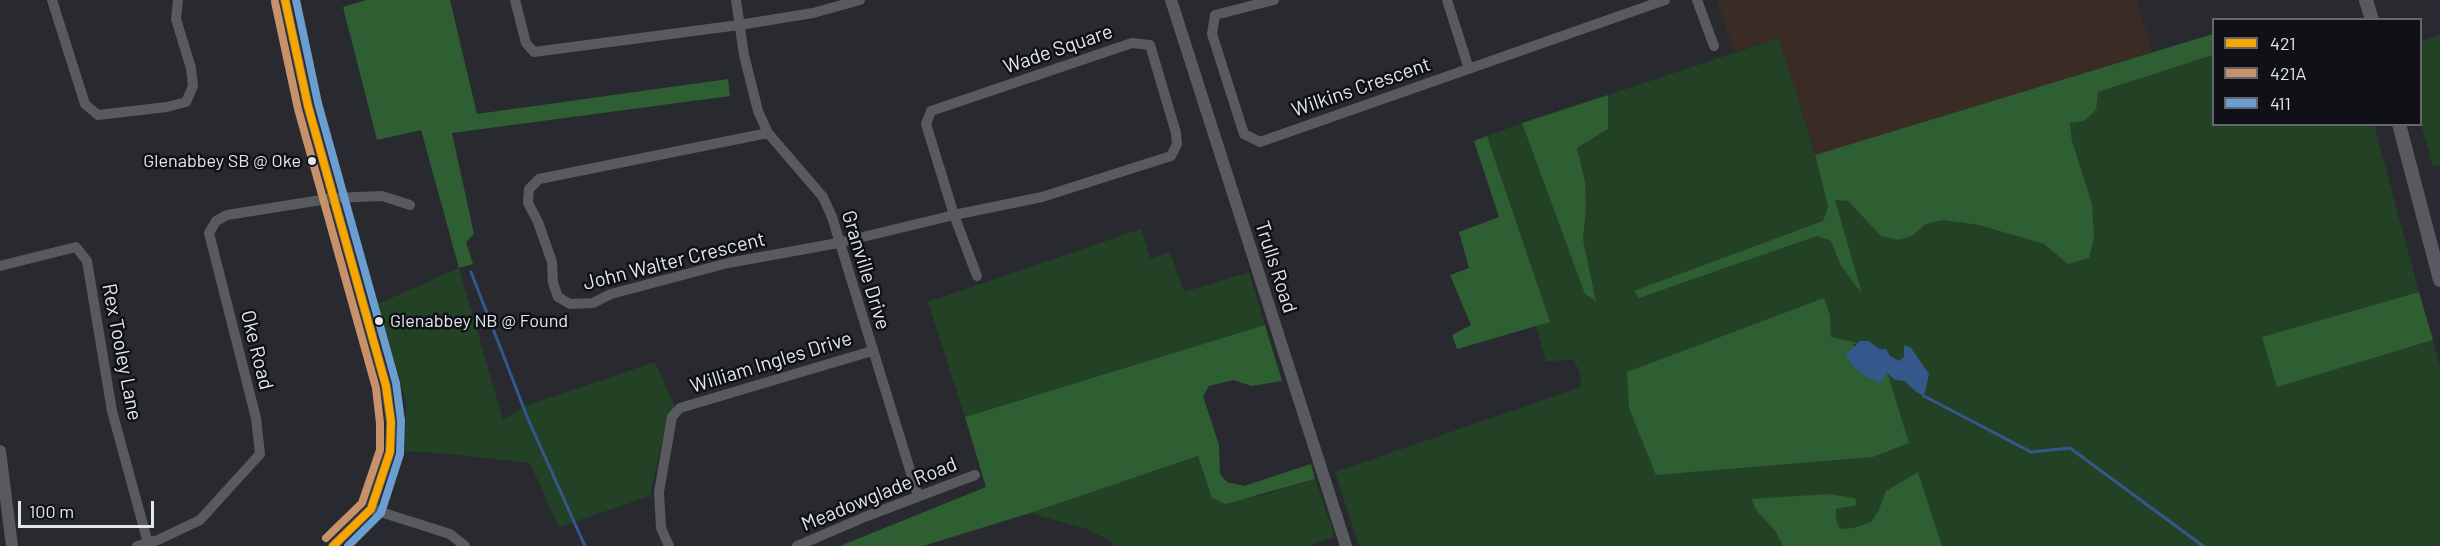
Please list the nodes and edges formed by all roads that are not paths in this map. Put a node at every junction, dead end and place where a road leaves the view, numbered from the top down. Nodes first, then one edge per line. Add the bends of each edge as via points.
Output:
1 (52, 0) edge
2 (178, 0) edge
3 (285, 0) edge
4 (515, 0) edge
5 (736, 0) edge
6 (860, 0) edge
7 (1171, 0) edge
8 (1274, 0) edge
9 (1447, 0) edge
10 (1665, 0) edge
11 (1697, 0) edge
12 (2366, 0) edge
13 (2371, 18) edge
14 (740, 25) junction
15 (1714, 46) dead end
16 (1469, 69) junction
17 (2400, 126) edge
18 (768, 133) junction
19 (334, 198) junction
20 (410, 205) dead end
21 (954, 215) junction
22 (838, 243) junction
23 (0, 266) edge
24 (978, 276) dead end
25 (2440, 280) edge
26 (872, 351) junction
27 (0, 452) edge
28 (975, 475) dead end
29 (918, 496) junction
30 (371, 509) junction
31 (142, 544) edge
32 (12, 546) edge
33 (333, 546) edge
34 (465, 546) edge
35 (669, 546) edge
36 (797, 546) edge
37 (1346, 546) edge

1 - 2 street via 85,104 99,115 186,102 194,86 176,19
3 - 19 street via 308,106
4 - 14 street via 526,43 534,52
5 - 14 street, Granville Drive
6 - 14 street via 813,13
7 - 37 street, Trulls Road
8 - 16 street, Wilkins Crescent via 1215,15 1212,34 1244,135 1251,139 1260,142
9 - 16 street
10 - 16 street, Wilkins Crescent
11 - 15 street
12 - 13 main road
14 - 18 street, Granville Drive via 758,111
17 - 25 main road
18 - 22 street, Granville Drive via 823,197
18 - 22 street, John Walter Crescent via 539,179 529,189 528,203 552,262 558,297 570,304 593,303 611,294 728,263
19 - 20 street via 382,196
19 - 30 street via 386,386 391,422 390,452
19 - 31 street, Oke Road via 227,215 216,221 209,233 256,418 260,454 200,520
21 - 21 street, Wade Square via 1042,197 1171,156 1177,144 1176,133 1150,45 1132,43 931,111 926,124
21 - 22 street, Wade Square
21 - 24 street
22 - 26 street, Granville Drive
23 - 31 street, Rex Tooley Lane via 76,247 87,261 112,411
26 - 29 street, Granville Drive
26 - 35 street, William Ingles Drive via 680,408 672,417 659,492 661,528
27 - 32 street
28 - 29 street, Meadowglade Road
29 - 36 street, Meadowglade Road
30 - 33 street
30 - 34 street via 450,534

